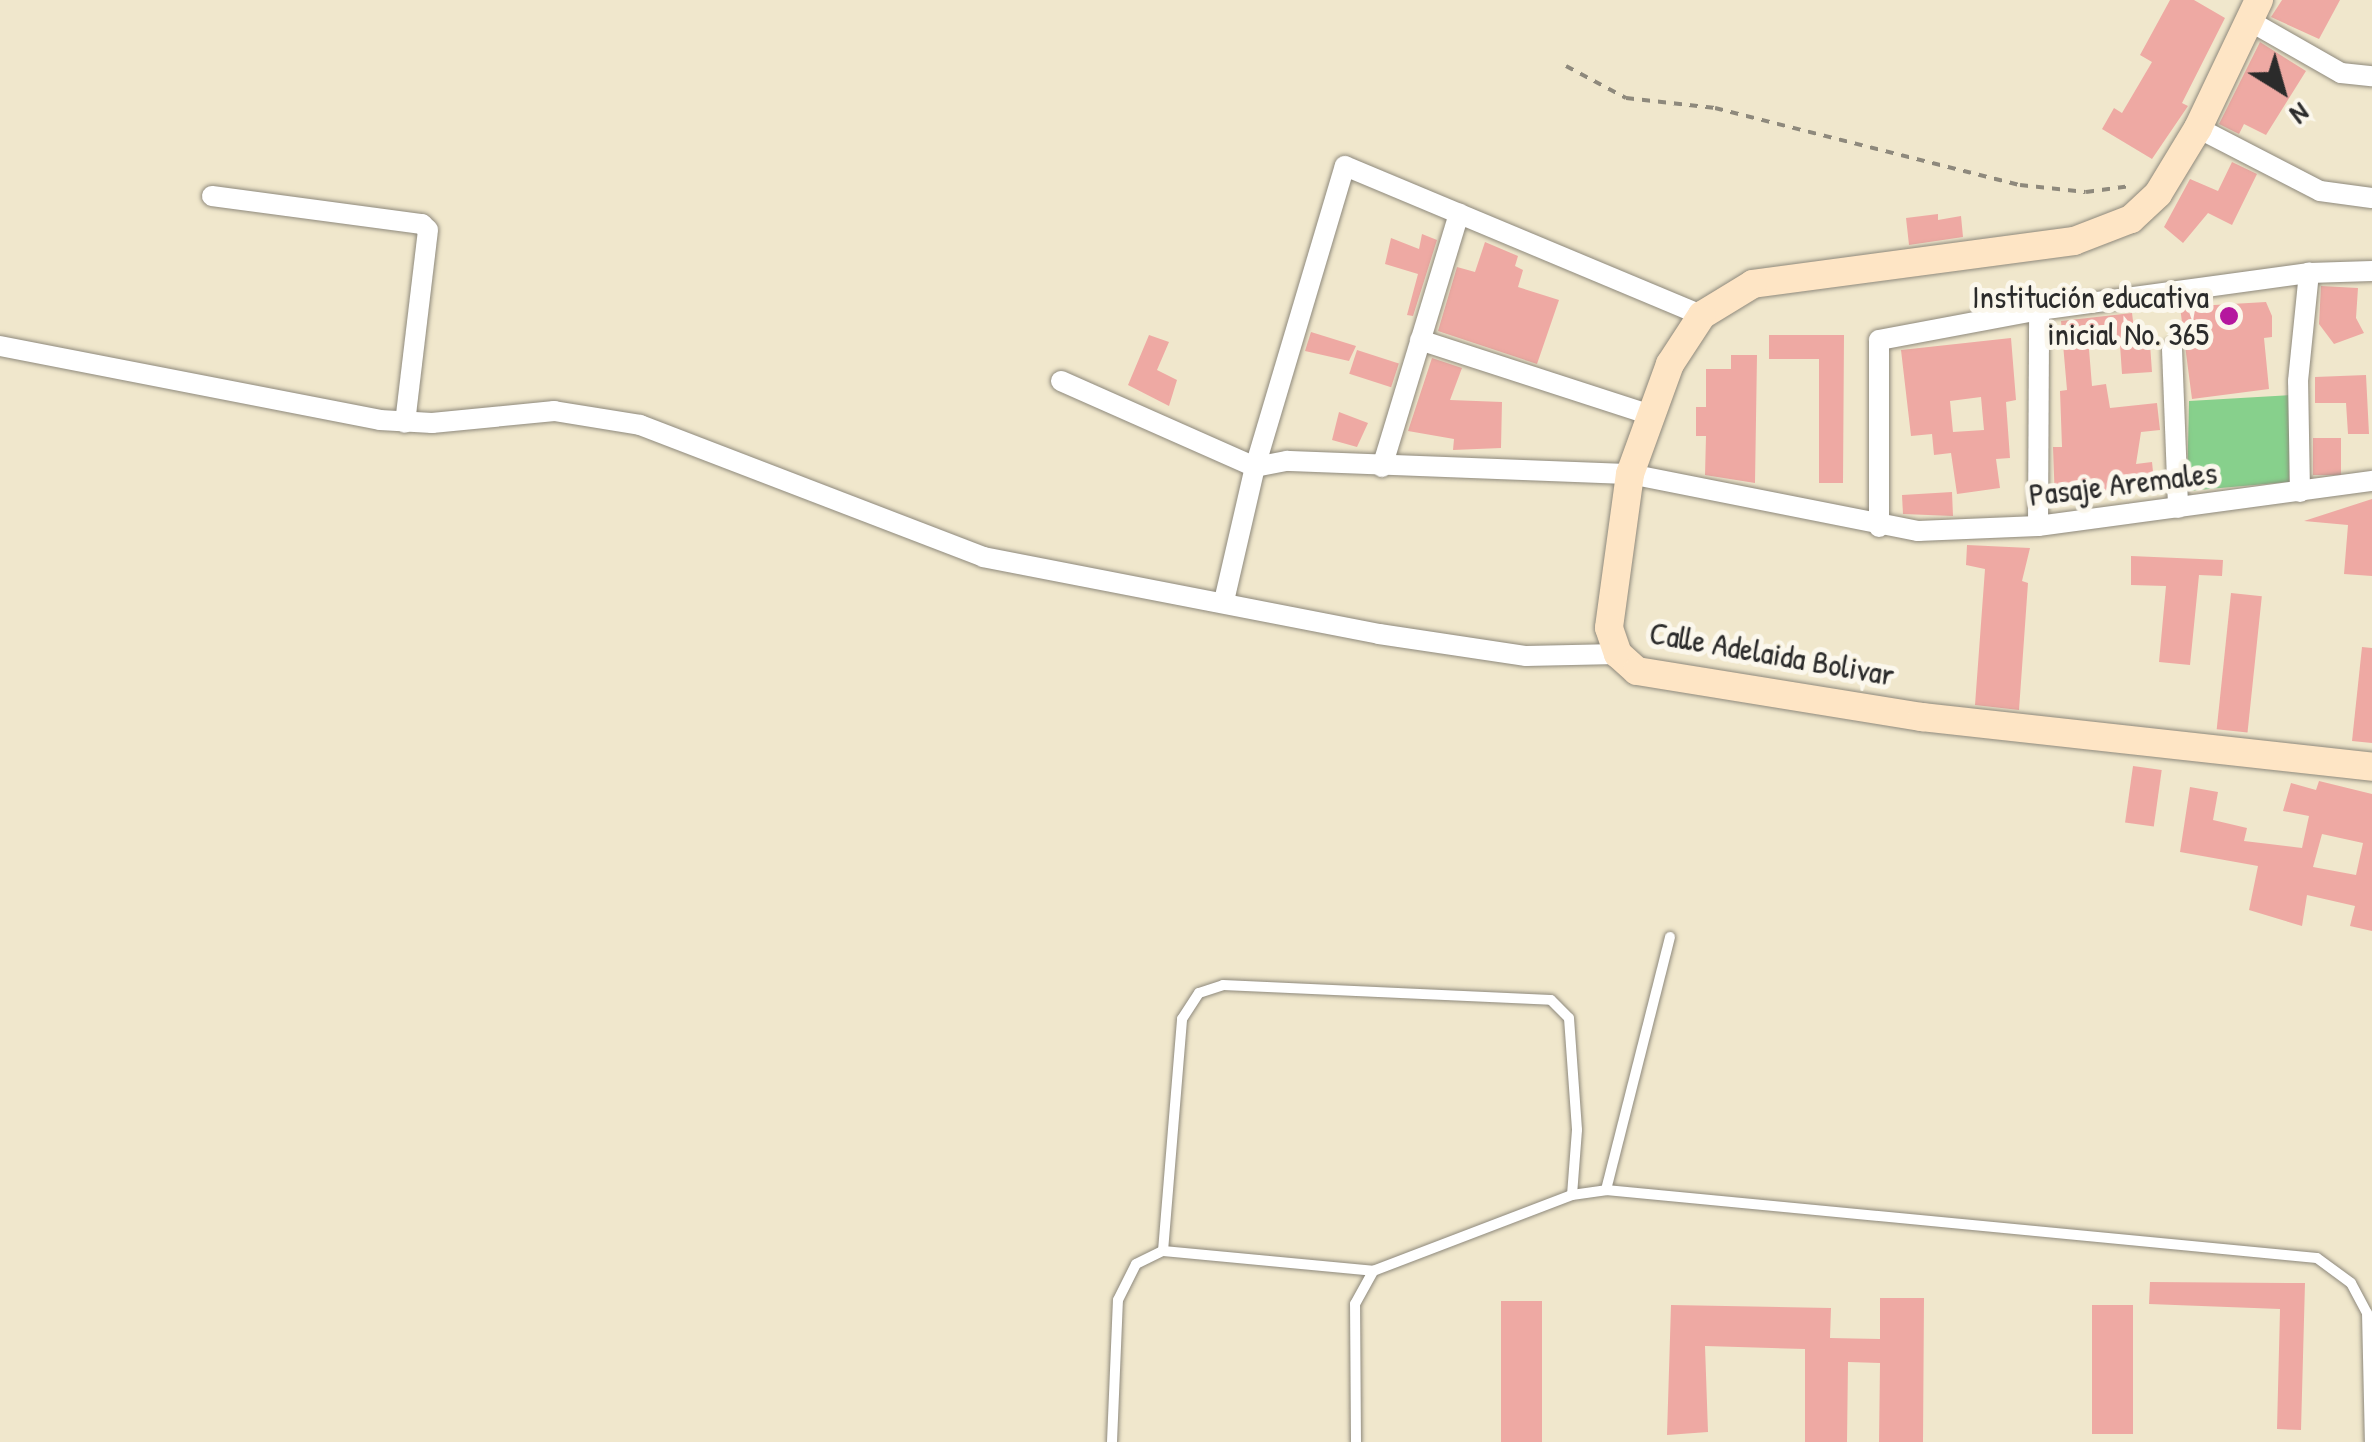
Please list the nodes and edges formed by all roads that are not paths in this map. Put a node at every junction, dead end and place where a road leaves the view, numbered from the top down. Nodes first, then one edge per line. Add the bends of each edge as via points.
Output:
1 (2253, 10) edge
2 (2372, 76) edge
3 (2198, 128) junction
4 (212, 196) dead end
5 (2372, 198) edge
6 (1459, 212) junction
7 (2372, 271) edge
8 (2309, 273) junction
9 (2039, 310) junction
10 (1702, 314) junction
11 (1420, 340) junction
12 (0, 346) edge
13 (2172, 349) dead end
14 (1061, 381) dead end
15 (1648, 414) junction
16 (404, 423) junction
17 (1382, 466) junction
18 (1255, 467) junction
19 (1630, 474) junction
20 (2372, 480) edge
21 (2300, 492) junction
22 (2178, 508) junction
23 (2038, 526) junction
24 (1879, 528) junction
25 (1224, 602) junction
26 (1618, 654) junction
27 (2372, 767) edge
28 (1670, 937) dead end
29 (1606, 1190) junction
30 (1572, 1196) junction
31 (1163, 1251) junction
32 (1373, 1271) junction
33 (1112, 1442) edge
34 (1356, 1442) edge
35 (2370, 1442) edge

1 - 2 street via 2340,73
1 - 3 main road
3 - 5 street via 2320,191
3 - 10 main road via 2148,204 2131,219 2074,241 1753,284
4 - 16 street via 428,230
6 - 10 street
6 - 11 street
6 - 18 street via 1345,166
7 - 8 street
8 - 9 street
8 - 21 street via 2298,381
9 - 23 street
9 - 24 street via 1879,340
10 - 15 main road, Calle Adelaida Bolivar
11 - 15 street
11 - 17 street
12 - 16 street
13 - 22 street
14 - 18 street
15 - 19 main road, Calle Adelaida Bolivar
16 - 25 street via 554,411 640,425 983,558
17 - 18 street, Pasaje Aremales via 1287,461
17 - 19 street, Pasaje Aremales
18 - 25 street
19 - 24 street, Pasaje Aremales
19 - 26 main road, Calle Adelaida Bolivar via 1610,628
20 - 21 street, Pasaje Aremales
21 - 22 street, Pasaje Aremales
22 - 23 street, Pasaje Aremales
23 - 24 street, Pasaje Aremales
25 - 26 street via 1526,656
26 - 27 main road, Calle Adelaida Bolivar via 1638,672 1922,717
28 - 29 lane
29 - 30 lane
29 - 35 lane via 2317,1258 2351,1283 2367,1313
30 - 31 lane via 1577,1130 1568,1018 1551,1000 1223,986 1199,993 1182,1019
30 - 32 lane
31 - 32 lane
31 - 33 lane via 1136,1264 1118,1300
32 - 34 lane via 1355,1304

